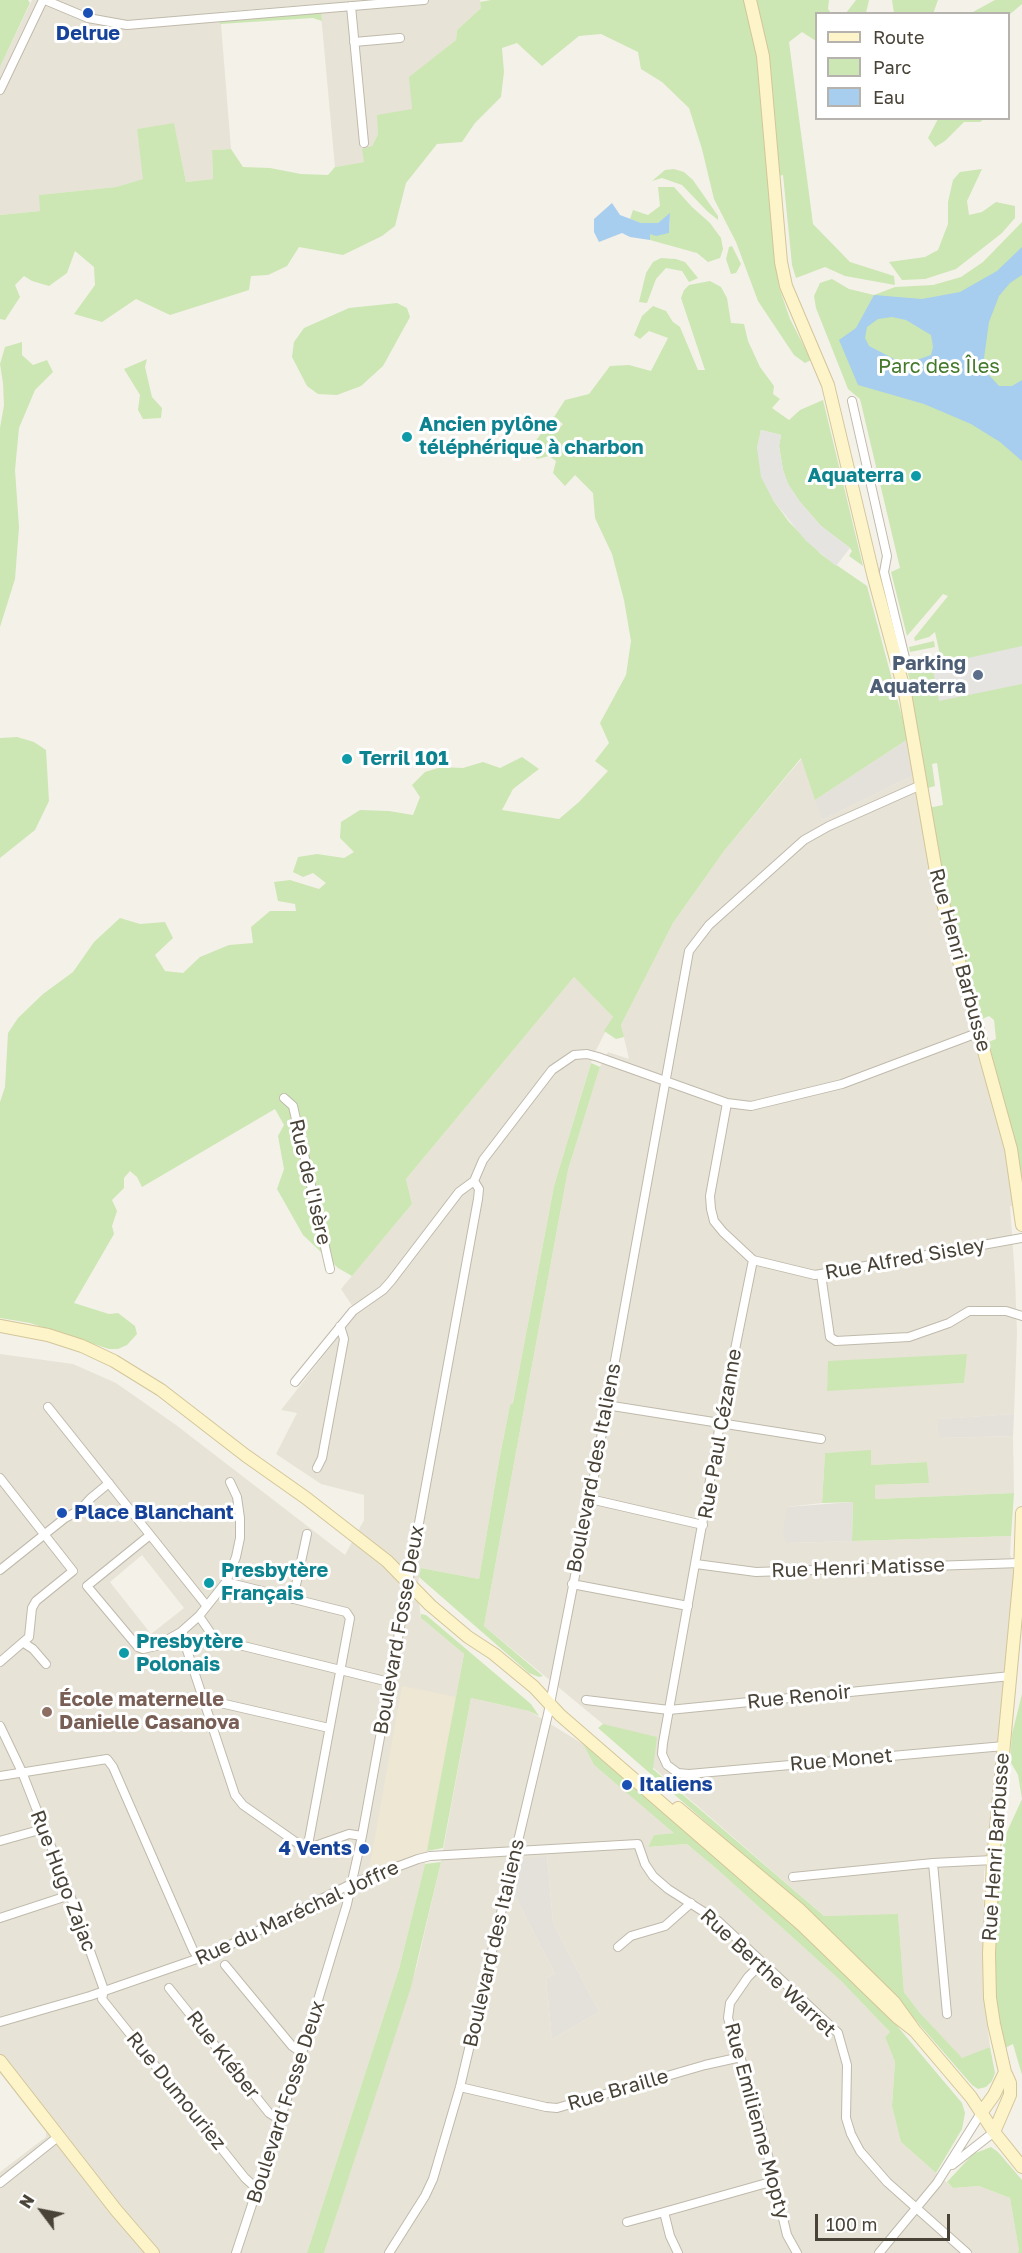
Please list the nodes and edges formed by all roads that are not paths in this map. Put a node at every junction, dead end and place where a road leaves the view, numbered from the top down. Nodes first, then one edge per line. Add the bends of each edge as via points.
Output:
1 (44, 0) edge
2 (424, 0) edge
3 (750, 0) edge
4 (351, 6) junction
5 (400, 38) dead end
6 (354, 42) junction
7 (0, 90) edge
8 (364, 143) dead end
9 (852, 401) dead end
10 (906, 662) dead end
11 (921, 785) junction
12 (980, 1032) junction
13 (664, 1081) junction
14 (284, 1098) dead end
15 (727, 1103) junction
16 (474, 1181) junction
17 (1022, 1225) edge
18 (1022, 1238) edge
19 (753, 1260) junction
20 (330, 1269) dead end
21 (820, 1274) junction
22 (1022, 1317) edge
23 (0, 1326) edge
24 (340, 1326) junction
25 (296, 1382) dead end
26 (606, 1406) junction
27 (48, 1407) dead end
28 (720, 1424) junction
29 (821, 1439) dead end
30 (317, 1468) dead end
31 (2, 1480) edge
32 (230, 1482) dead end
33 (109, 1483) junction
34 (590, 1499) junction
35 (1022, 1513) edge
36 (703, 1525) junction
37 (45, 1534) junction
38 (307, 1534) dead end
39 (150, 1535) junction
40 (1020, 1563) junction
41 (696, 1564) junction
42 (0, 1570) edge
43 (226, 1582) junction
44 (408, 1584) junction
45 (572, 1584) junction
46 (292, 1599) junction
47 (206, 1605) junction
48 (688, 1606) junction
49 (199, 1616) junction
50 (181, 1632) junction
51 (24, 1643) junction
52 (0, 1662) edge
53 (46, 1664) dead end
54 (341, 1670) junction
55 (1011, 1676) junction
56 (389, 1682) junction
57 (203, 1699) junction
58 (586, 1700) dead end
59 (550, 1704) junction
60 (669, 1710) junction
61 (0, 1726) edge
62 (329, 1728) junction
63 (1004, 1746) junction
64 (22, 1772) junction
65 (678, 1773) joint
66 (0, 1776) edge
67 (43, 1829) junction
68 (362, 1836) junction
69 (0, 1841) edge
70 (638, 1844) joint
71 (308, 1845) junction
72 (516, 1852) junction
73 (993, 1860) junction
74 (933, 1863) junction
75 (793, 1877) dead end
76 (351, 1884) junction
77 (69, 1895) junction
78 (691, 1903) junction
79 (0, 1917) edge
80 (618, 1947) dead end
81 (198, 1958) junction
82 (763, 1962) junction
83 (225, 1965) dead end
84 (169, 1988) dead end
85 (104, 1990) junction
86 (947, 2014) dead end
87 (0, 2022) edge
88 (302, 2053) junction
89 (741, 2057) junction
90 (0, 2061) edge
91 (1005, 2072) junction
92 (460, 2087) junction
93 (981, 2113) junction
94 (280, 2120) junction
95 (994, 2132) junction
96 (59, 2136) junction
97 (1022, 2167) edge
98 (949, 2168) junction
99 (774, 2181) junction
100 (0, 2183) edge
101 (257, 2189) junction
102 (917, 2208) junction
103 (664, 2212) junction
104 (627, 2222) dead end
105 (153, 2253) edge
106 (236, 2253) edge
107 (389, 2253) edge
108 (678, 2253) edge
109 (797, 2253) edge
110 (879, 2253) edge
111 (967, 2253) edge

1 - 4 street via 88,18 128,25
1 - 7 street
2 - 4 street
3 - 11 street, Rue Henri Barbusse via 763,56 786,286 828,386 905,693
4 - 6 street
5 - 6 street
6 - 8 street
9 - 10 street via 887,556 884,572
11 - 12 street, Rue Henri Barbusse via 939,889
11 - 13 street, Boulevard des Italiens via 804,840 702,933 689,951
12 - 15 street via 842,1084 751,1106
12 - 17 street, Rue Henri Barbusse via 1011,1149
13 - 15 street
13 - 16 street via 598,1057 574,1054 552,1070 483,1160
13 - 26 street, Boulevard des Italiens
14 - 20 street, Rue de l'Isère via 293,1107
15 - 19 street via 711,1209 723,1232
16 - 24 street via 459,1192 383,1290 356,1308
16 - 44 street, Boulevard Fosse Deux via 479,1189 478,1199
18 - 21 street, Rue Alfred Sisley
19 - 21 street, Rue Alfred Sisley
19 - 28 street, Rue Paul Cézanne
21 - 22 street via 830,1337 836,1341 909,1337 949,1323 969,1311 1006,1311
23 - 44 street via 82,1346 144,1378 306,1498 387,1562
24 - 25 street
24 - 30 street via 344,1339
26 - 28 street
26 - 34 street, Boulevard des Italiens
27 - 33 street
28 - 29 street
28 - 36 street, Rue Paul Cézanne
31 - 37 street
32 - 43 street via 237,1497 240,1538
33 - 37 street via 80,1510
33 - 39 street
34 - 36 street
34 - 45 street, Boulevard des Italiens
35 - 40 street, Rue Henri Barbusse
36 - 41 street, Rue Paul Cézanne
37 - 42 street
37 - 51 street via 73,1571 36,1601 31,1632
38 - 46 street
39 - 47 street
39 - 50 street via 87,1586 140,1648 156,1646
40 - 41 street, Rue Henri Matisse via 756,1572
40 - 55 street, Rue Henri Barbusse
41 - 48 street, Rue Paul Cézanne
43 - 46 street
43 - 47 street
44 - 56 street, Boulevard Fosse Deux
44 - 59 street
45 - 48 street
45 - 59 street, Boulevard des Italiens
46 - 54 street via 346,1612 350,1618
47 - 49 street
48 - 60 street, Rue Paul Cézanne
49 - 50 street
49 - 54 street via 219,1640
50 - 57 street
51 - 52 street
51 - 53 street
54 - 56 street
54 - 62 street
55 - 60 street, Rue Renoir
55 - 63 street, Rue Henri Barbusse
56 - 68 street, Boulevard Fosse Deux
57 - 62 street
57 - 71 street via 235,1795 291,1839
58 - 60 street, Rue Renoir
59 - 72 street, Boulevard des Italiens
59 - 93 street via 915,2031
60 - 65 street, Rue Paul Cézanne via 663,1754 667,1765
61 - 64 street, Rue Hugo Zajac
62 - 71 street
63 - 65 street, Rue Monet
63 - 73 street, Rue Henri Barbusse
64 - 66 street
64 - 67 street, Rue Hugo Zajac
64 - 81 street via 107,1759
67 - 69 street
67 - 77 street, Rue Hugo Zajac
68 - 71 street via 349,1834
68 - 76 street, Boulevard Fosse Deux
70 - 72 street, Rue du Maréchal Joffre
70 - 78 street, Rue Berthe Warret via 653,1876
72 - 76 street, Rue du Maréchal Joffre via 430,1856
72 - 92 street, Boulevard des Italiens
73 - 74 street
73 - 91 street, Rue Henri Barbusse via 990,1987
74 - 75 street
74 - 86 street
76 - 81 street, Rue du Maréchal Joffre via 267,1928
76 - 88 street, Boulevard Fosse Deux
77 - 79 street
77 - 85 street, Rue Hugo Zajac
78 - 80 street via 665,1926 631,1936
78 - 82 street, Rue Berthe Warret via 718,1921
81 - 85 street, Rue du Maréchal Joffre
82 - 89 street, Rue Emilienne Mopty via 730,2003 728,2018
82 - 102 street, Rue Berthe Warret via 838,2033 847,2065 846,2118 850,2134 872,2166
83 - 88 street
84 - 94 street, Rue Kléber via 269,2113
85 - 87 street, Rue du Maréchal Joffre
85 - 101 street, Rue Dumouriez via 102,1999
88 - 94 street, Boulevard Fosse Deux
89 - 92 street, Rue Braille via 557,2108
89 - 99 street, Rue Emilienne Mopty
90 - 96 street
91 - 93 street
91 - 95 street, Rue Henri Barbusse via 1010,2095
92 - 107 street, Boulevard des Italiens via 433,2179
93 - 95 street
93 - 98 street
94 - 101 street, Boulevard Fosse Deux
95 - 97 street
95 - 98 street
96 - 100 street
96 - 105 street
98 - 102 street
99 - 103 street
99 - 109 street, Rue Emilienne Mopty via 787,2235
101 - 106 street, Boulevard Fosse Deux
102 - 110 street
102 - 111 street
103 - 104 street
103 - 108 street

